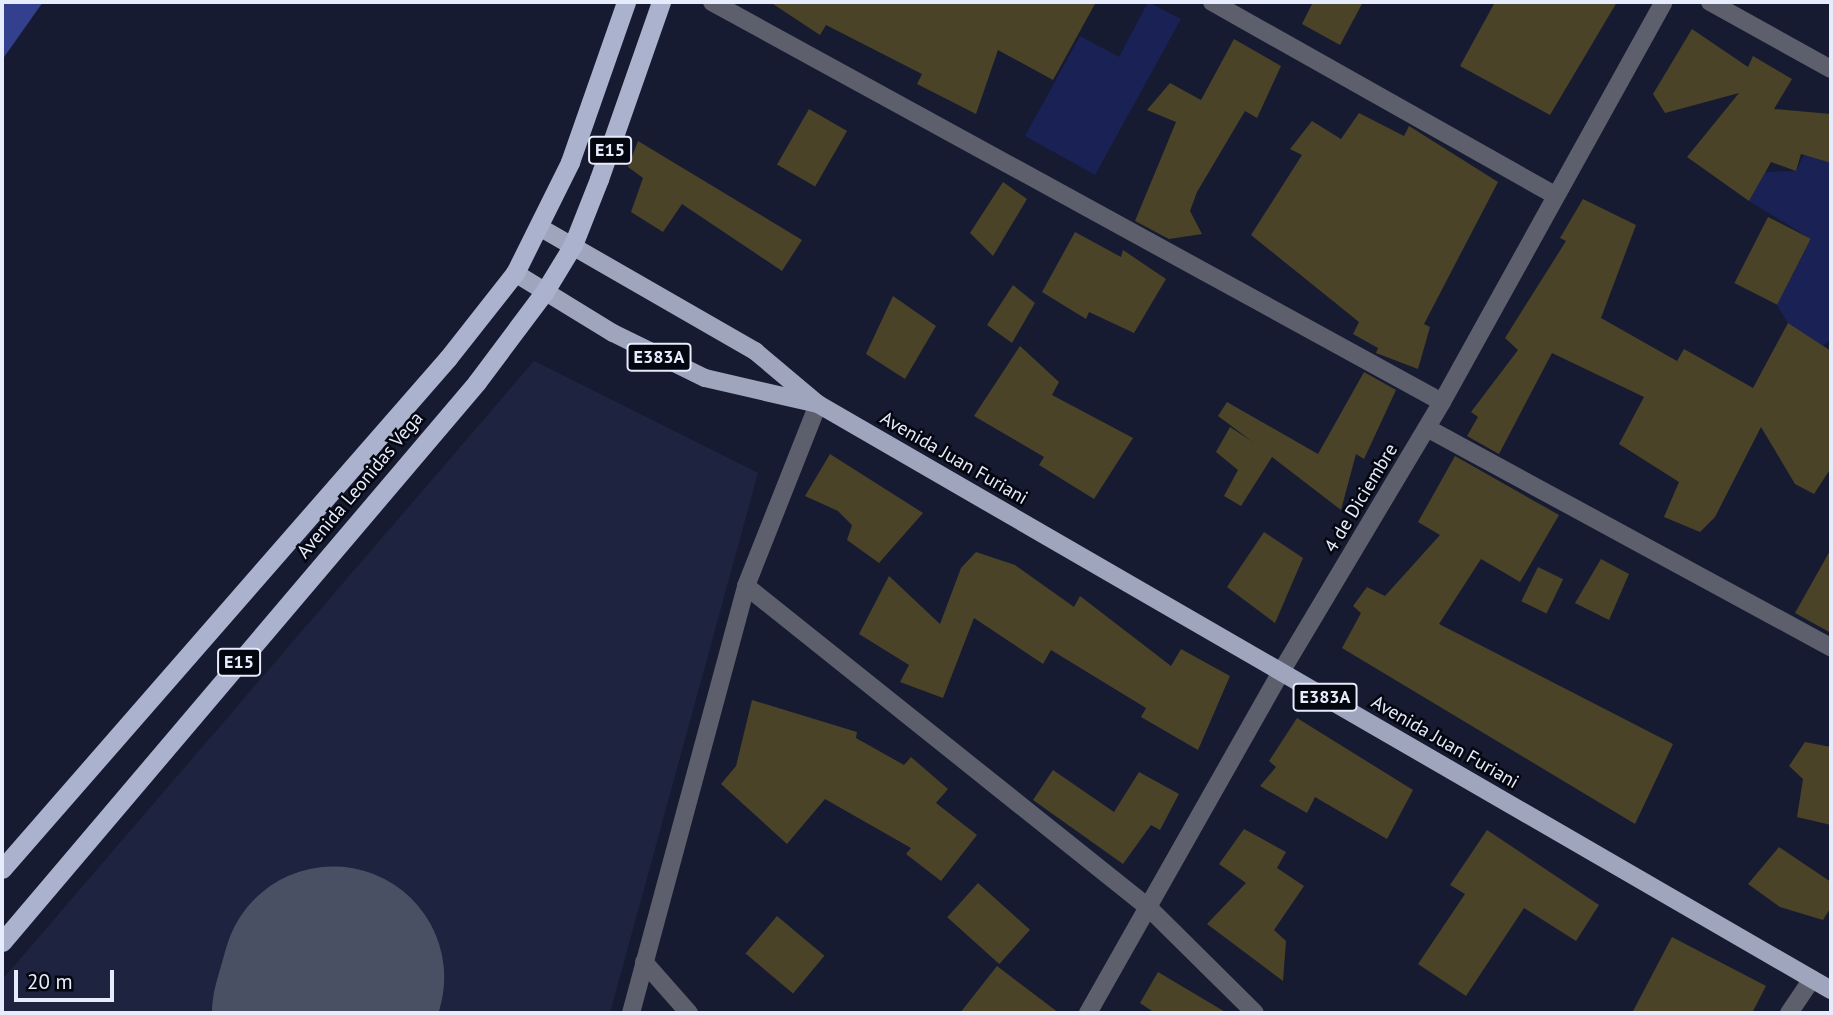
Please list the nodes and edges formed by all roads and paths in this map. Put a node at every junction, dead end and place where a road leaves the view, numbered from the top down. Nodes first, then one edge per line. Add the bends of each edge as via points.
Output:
1 (626, 2) edge
2 (661, 2) edge
3 (712, 2) edge
4 (1212, 2) edge
5 (1664, 2) edge
6 (1710, 2) edge
7 (1831, 69) edge
8 (1555, 195) junction
9 (541, 228) junction
10 (573, 245) junction
11 (515, 273) junction
12 (545, 291) junction
13 (1442, 402) junction
14 (818, 404) junction
15 (1427, 428) junction
16 (746, 586) junction
17 (1831, 647) edge
18 (1281, 672) junction
19 (2, 869) edge
20 (1149, 908) junction
21 (2, 942) edge
22 (644, 962) junction
23 (1812, 979) junction
24 (1831, 990) edge
25 (631, 1013) edge
26 (689, 1013) edge
27 (1088, 1013) edge
28 (1255, 1013) edge
29 (1790, 1013) edge

1 - 9 highway, Avenida Leonidas Vega / E15
2 - 10 highway, Avenida Leonidas Vega / E15
3 - 13 street
4 - 8 street
5 - 8 street, 4 de Diciembre
6 - 7 street
8 - 13 street, 4 de Diciembre
9 - 10 main road, Avenida Juan Furiani / E383A
9 - 11 highway, Avenida Leonidas Vega / E15
10 - 12 highway, Avenida Leonidas Vega / E15
10 - 14 main road, Avenida Juan Furiani / E383A via 755,351
11 - 12 main road, Avenida Juan Furiani / E383A
11 - 19 highway, Avenida Leonidas Vega / E15 via 448,358
12 - 14 main road, Avenida Juan Furiani / E383A via 705,378
12 - 21 highway, Avenida Leonidas Vega / E15 via 477,382
13 - 15 street, 4 de Diciembre
14 - 16 street
14 - 18 main road, Avenida Juan Furiani / E383A
15 - 17 street
15 - 18 street, 4 de Diciembre
16 - 20 street
16 - 22 street
18 - 20 street, 4 de Diciembre
18 - 23 main road, Avenida Juan Furiani / E383A
20 - 27 street, 4 de Diciembre
20 - 28 street
22 - 25 street
22 - 26 street
23 - 24 main road, Avenida Juan Furiani / E383A
23 - 29 street

